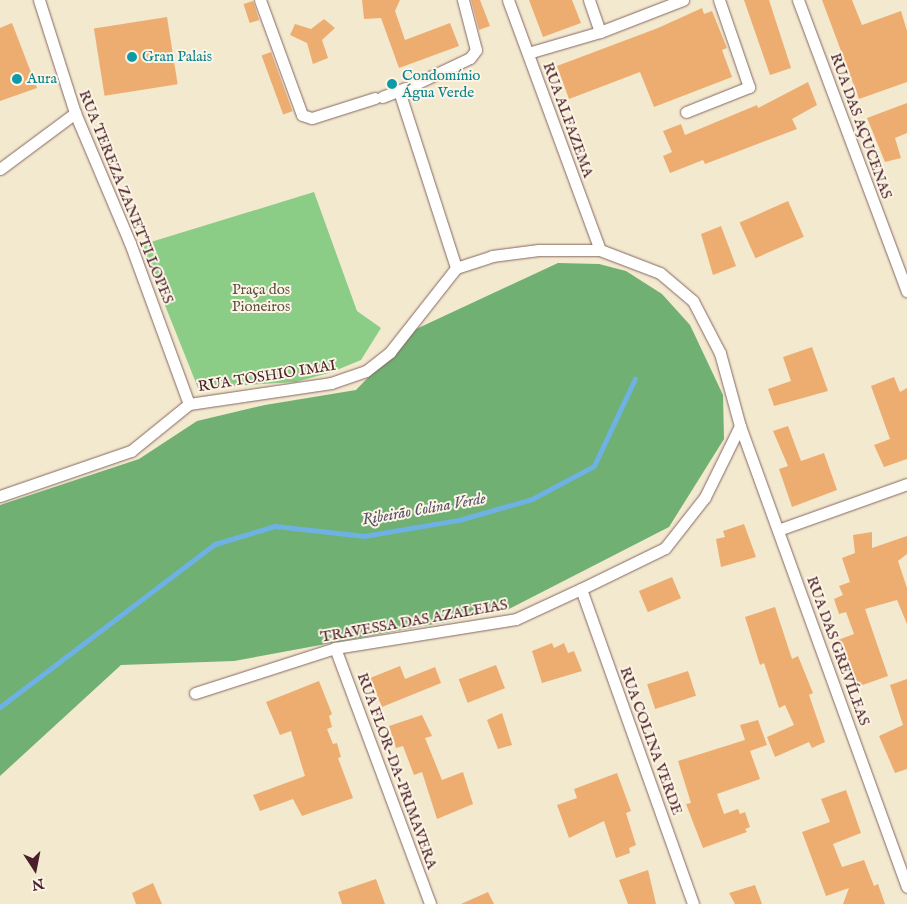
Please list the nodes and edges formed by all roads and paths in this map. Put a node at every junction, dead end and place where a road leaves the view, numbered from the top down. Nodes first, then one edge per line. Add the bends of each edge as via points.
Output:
1 (39, 0) edge
2 (260, 0) edge
3 (463, 0) edge
4 (508, 0) edge
5 (589, 0) edge
6 (683, 0) edge
7 (719, 0) edge
8 (798, 0) edge
9 (600, 32) junction
10 (528, 53) junction
11 (405, 88) junction
12 (686, 112) dead end
13 (75, 113) junction
14 (0, 169) edge
15 (600, 250) junction
16 (456, 268) junction
17 (907, 291) edge
18 (189, 404) junction
19 (740, 426) junction
20 (907, 484) edge
21 (0, 496) edge
22 (778, 530) junction
23 (581, 589) junction
24 (335, 648) junction
25 (195, 693) dead end
26 (907, 887) edge
27 (430, 904) edge
28 (693, 904) edge

1 - 13 street, RUA TEREZA ZANETTI LOPES
2 - 11 street via 302,115 312,118
3 - 11 street via 476,50 470,58
4 - 10 street, RUA ALFAZEMA
5 - 9 street
6 - 9 street
7 - 12 street via 749,87
8 - 17 street, RUA DAS AÇUCENAS
9 - 10 street
10 - 15 street, RUA ALFAZEMA
11 - 16 street
13 - 14 street
13 - 18 street, RUA TEREZA ZANETTI LOPES via 130,244
15 - 16 street via 539,250 492,256
15 - 19 street, RUA DAS GREVÍLEAS via 660,273 693,301 720,353
16 - 18 street, RUA TOSHIO IMAI via 390,352 366,371 331,383
18 - 21 street, RUA TOSHIO IMAI via 132,451
19 - 22 street, RUA DAS GREVÍLEAS
19 - 23 street, TRAVESSA DAS AZALEIAS via 705,497 664,548
20 - 22 street
22 - 26 street, RUA DAS GREVÍLEAS
23 - 24 street, TRAVESSA DAS AZALEIAS via 516,619
23 - 28 street, RUA COLINA VERDE
24 - 25 street, TRAVESSA DAS AZALEIAS
24 - 27 street, RUA FLOR-DA-PRIMAVERA

